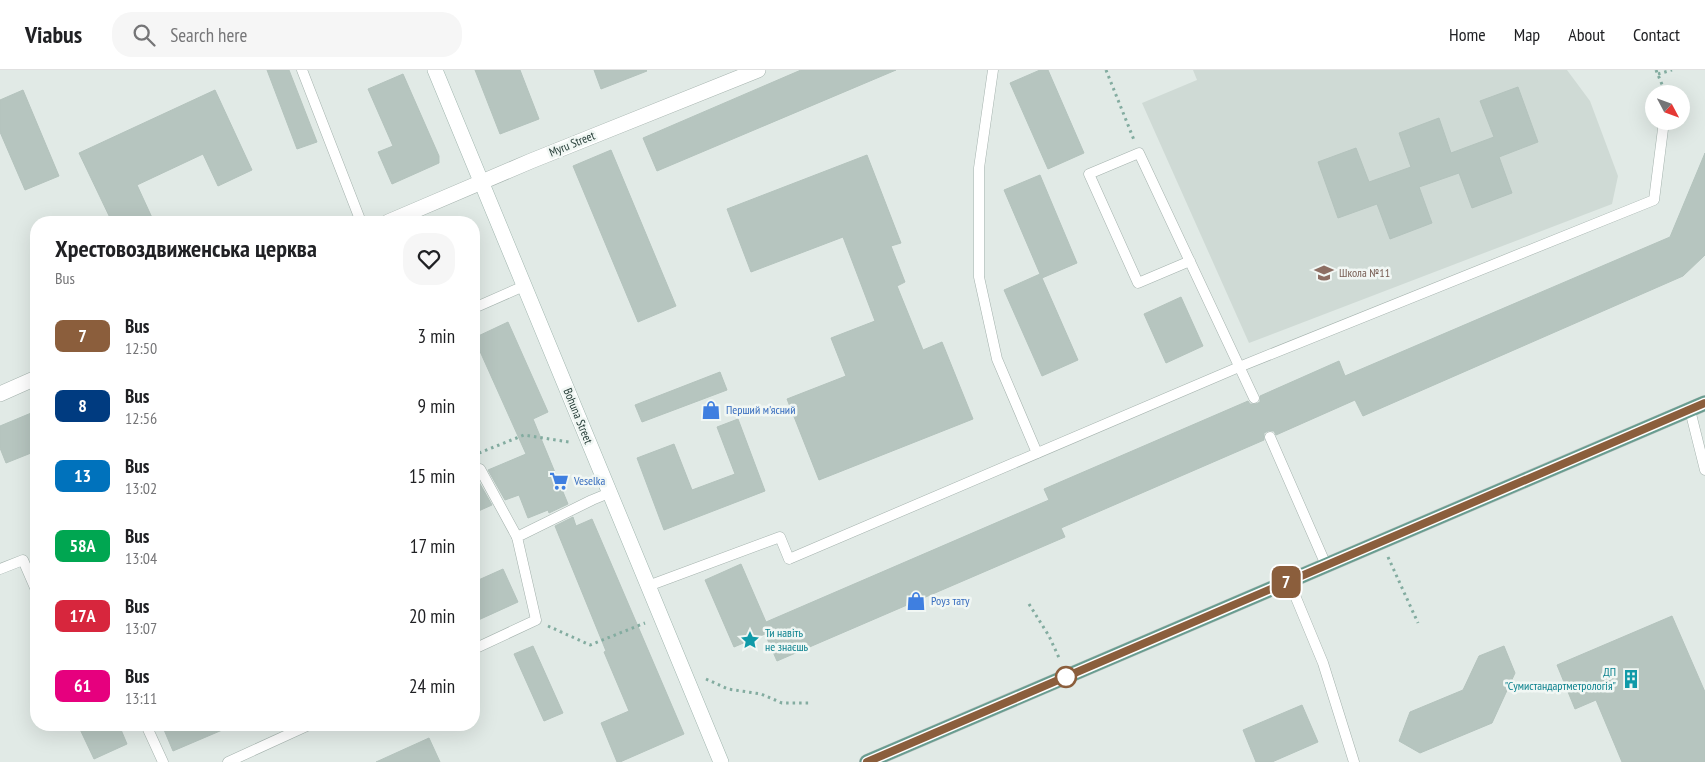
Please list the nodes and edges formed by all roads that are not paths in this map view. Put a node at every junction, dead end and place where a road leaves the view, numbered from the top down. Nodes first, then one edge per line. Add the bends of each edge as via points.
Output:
1 (302, 70) edge
2 (434, 70) edge
3 (758, 70) edge
4 (994, 70) edge
5 (1663, 130) edge
6 (480, 182) junction
7 (359, 216) edge
8 (402, 216) edge
9 (1190, 261) junction
10 (524, 286) junction
11 (480, 305) edge
12 (1240, 367) junction
13 (30, 381) edge
14 (0, 394) edge
15 (1254, 398) dead end
16 (1705, 403) edge
17 (1690, 410) junction
18 (1270, 437) dead end
19 (1037, 453) junction
20 (480, 469) dead end
21 (1705, 470) edge
22 (610, 493) junction
23 (517, 537) junction
24 (1326, 565) junction
25 (0, 569) edge
26 (30, 576) edge
27 (1289, 581) junction
28 (648, 586) junction
29 (480, 646) edge
30 (149, 731) edge
31 (296, 731) edge
32 (164, 762) edge
33 (228, 762) edge
34 (720, 762) edge
35 (867, 762) edge
36 (1354, 762) edge

1 - 7 lane
2 - 6 main road, Bohuna Street
3 - 6 main road, Myru Street
4 - 19 lane via 979,168 979,276 997,359
5 - 12 lane via 1654,200
6 - 8 main road, Myru Street
6 - 10 main road, Bohuna Street
9 - 9 lane via 1138,283 1089,174 1139,153
9 - 12 lane
10 - 11 lane
10 - 22 main road, Bohuna Street
12 - 15 lane
12 - 19 lane
13 - 14 main road
16 - 17 main road
17 - 21 lane
17 - 24 main road
18 - 24 lane
19 - 28 lane via 789,559 780,537
20 - 23 lane
22 - 23 lane
22 - 28 main road, Bohuna Street
23 - 29 lane via 536,620
24 - 27 main road
25 - 26 lane via 23,560
27 - 35 main road
27 - 36 lane via 1323,663
28 - 34 main road, Bohuna Street
30 - 32 lane
31 - 33 lane

